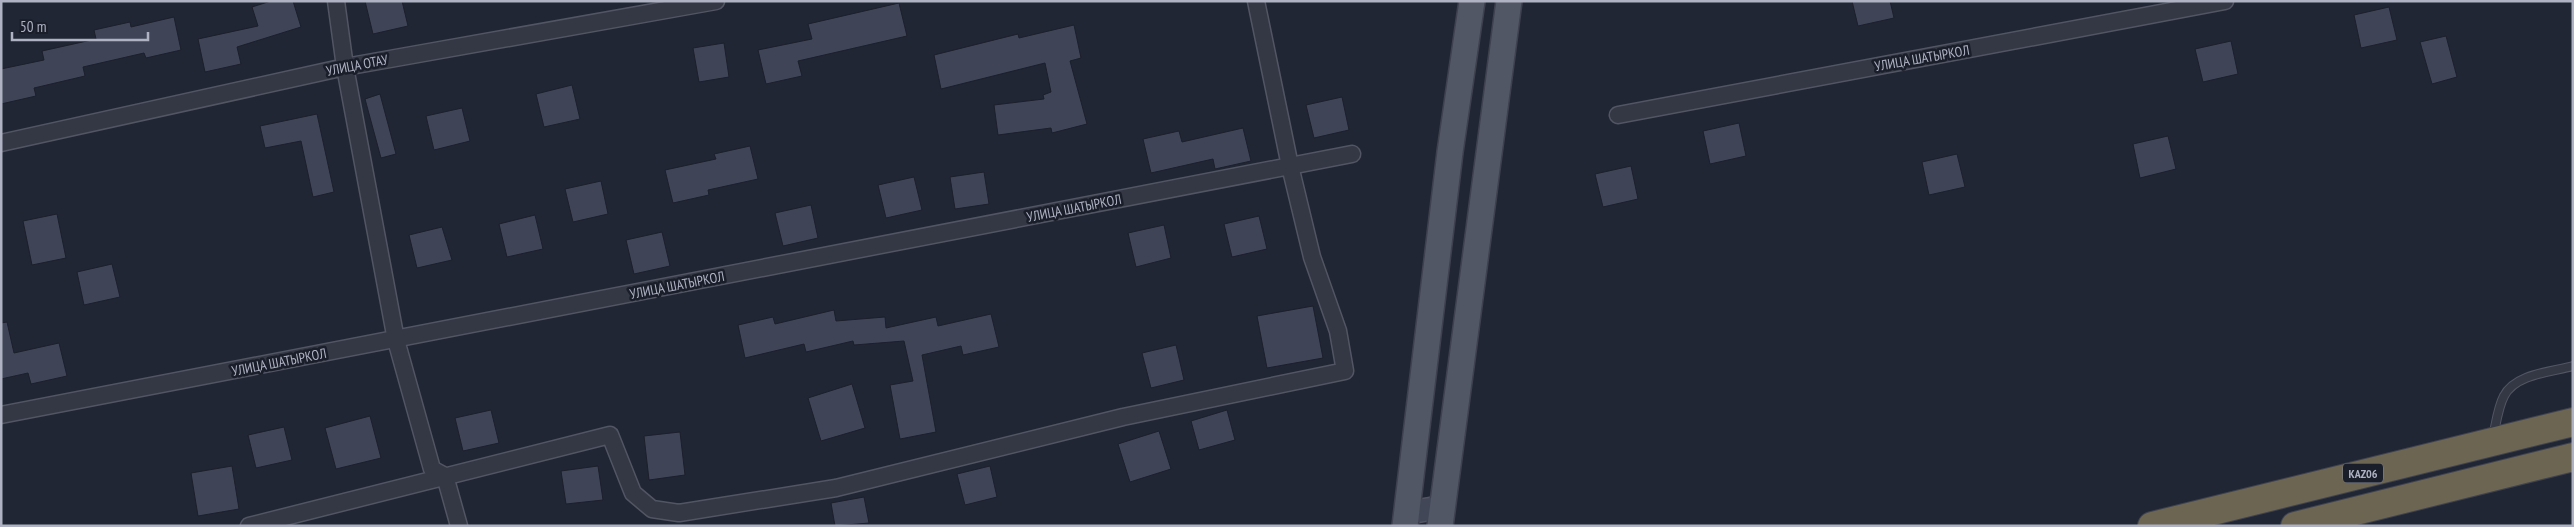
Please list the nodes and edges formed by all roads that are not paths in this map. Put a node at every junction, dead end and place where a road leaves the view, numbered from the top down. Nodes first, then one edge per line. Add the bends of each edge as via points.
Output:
1 (336, 1) edge
2 (716, 1) edge
3 (1256, 1) edge
4 (1472, 1) edge
5 (1509, 1) edge
6 (2225, 1) edge
7 (2206, 3) edge
8 (345, 67) junction
9 (1618, 115) dead end
10 (1, 143) edge
11 (1352, 154) dead end
12 (1290, 166) junction
13 (396, 340) junction
14 (2573, 366) edge
15 (1, 415) edge
16 (2573, 422) edge
17 (2492, 441) junction
18 (2573, 456) edge
19 (445, 476) junction
20 (1441, 516) edge
21 (1406, 519) edge
22 (249, 526) edge
23 (459, 526) edge
24 (2152, 526) edge
25 (2295, 526) edge

1 - 8 street
2 - 8 street, УЛИЦА ОТАУ
3 - 12 street
4 - 21 main road via 1450,152
5 - 20 main road
6 - 7 street, УЛИЦА ШАТЫРКОЛ
7 - 9 street, УЛИЦА ШАТЫРКОЛ
8 - 10 street, УЛИЦА ОТАУ
8 - 13 street
11 - 12 street, УЛИЦА ШАТЫРКОЛ
12 - 13 street, УЛИЦА ШАТЫРКОЛ
12 - 19 street via 1312,257 1338,331 1345,371 1123,417 836,488 679,513 652,509 633,493 610,435
13 - 15 street, УЛИЦА ШАТЫРКОЛ
13 - 19 street via 432,469
14 - 17 lane via 2517,381 2509,388 2503,396
16 - 17 highway, KАZ06
17 - 24 highway, KАZ06
18 - 25 highway
19 - 22 street
19 - 23 street
20 - 21 main road

